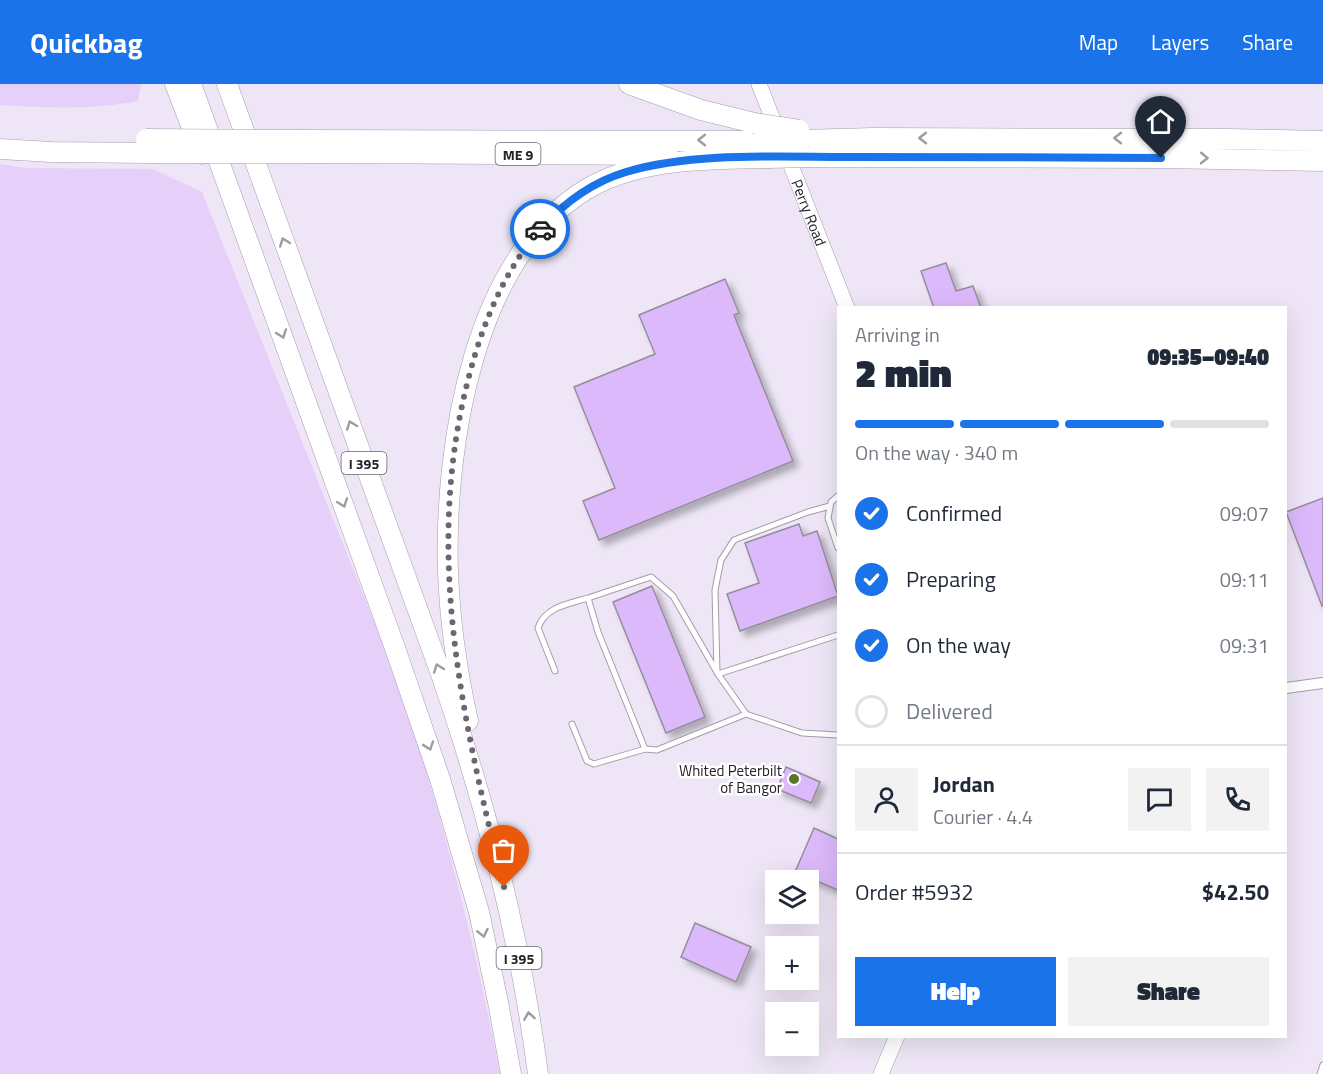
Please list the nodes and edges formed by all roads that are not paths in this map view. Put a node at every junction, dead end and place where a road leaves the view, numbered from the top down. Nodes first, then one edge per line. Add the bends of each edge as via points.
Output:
1 (175, 84) edge
2 (191, 84) edge
3 (227, 84) edge
4 (629, 84) edge
5 (759, 84) edge
6 (0, 136) edge
7 (761, 140) junction
8 (1323, 141) edge
9 (804, 143) junction
10 (149, 146) junction
11 (305, 147) junction
12 (0, 149) edge
13 (728, 159) junction
14 (1323, 161) edge
15 (262, 279) junction
16 (846, 306) edge
17 (837, 497) edge
18 (830, 506) junction
19 (837, 545) edge
20 (588, 598) junction
21 (837, 637) edge
22 (555, 671) dead end
23 (717, 674) junction
24 (1323, 683) edge
25 (1287, 688) edge
26 (746, 714) junction
27 (572, 724) dead end
28 (837, 735) edge
29 (645, 749) junction
30 (493, 844) junction
31 (896, 1038) edge
32 (1323, 1065) edge
33 (511, 1074) edge
34 (538, 1074) edge
35 (881, 1074) edge
36 (1320, 1074) edge

1 - 15 highway via 226,209
2 - 15 highway, I 395
30 -> 3 highway, I 395 via 441,674
4 - 7 highway via 701,110
5 - 16 street, Perry Road
6 - 10 highway
7 - 9 highway, bridge
7 - 9 highway, bridge
7 -> 11 highway
7 - 13 highway
8 -> 9 highway via 873,138
9 -> 14 highway
10 - 11 highway, bridge
10 - 12 highway via 51,152
11 - 13 highway, ME 9
13 - 30 highway via 628,171 577,196 550,219 525,249 500,290 483,329 455,441 448,554 456,657
15 -> 33 highway, I 395 via 454,823 481,923
17 - 18 lane
18 - 19 lane via 828,518
18 - 23 lane via 734,540 721,560 715,590
20 - 22 lane via 552,610 541,618 538,628
20 - 23 lane via 651,577 673,596
20 - 29 lane
21 - 23 lane
23 - 26 lane
24 - 25 street
26 - 28 lane via 802,733
26 - 29 lane via 657,750
27 - 29 lane via 587,761 594,764
34 -> 30 highway, I 395 via 522,975
31 - 35 street
32 - 36 lane

